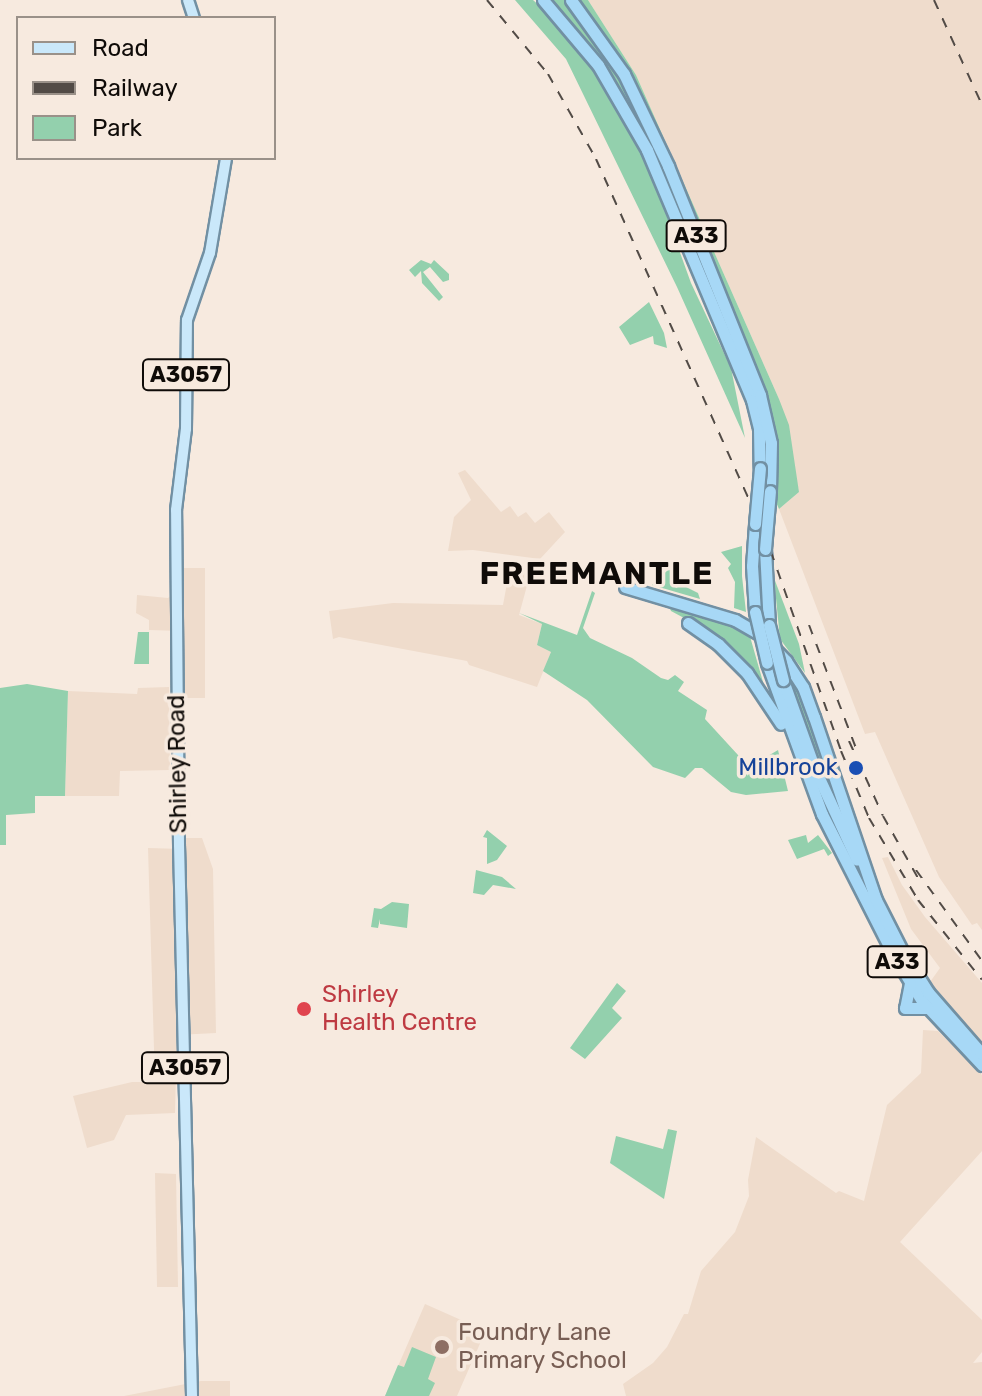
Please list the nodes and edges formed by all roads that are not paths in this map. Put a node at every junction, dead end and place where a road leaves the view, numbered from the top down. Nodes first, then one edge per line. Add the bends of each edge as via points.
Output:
1 (543, 0) edge
2 (571, 0) edge
3 (226, 160) edge
4 (625, 587) dead end
5 (688, 623) dead end
6 (798, 756) junction
7 (876, 900) junction
8 (910, 983) junction
9 (928, 1008) junction
10 (982, 1054) edge
11 (982, 1065) edge
12 (192, 1396) edge

1 - 6 highway, A33, bridge via 598,65 647,150 752,400 760,468 752,566 755,612
2 - 7 highway, A33, bridge via 624,74 692,224 765,410 771,443 765,549 769,625 819,779
3 - 12 main road, Shirley Road / A3057 via 210,253 187,320 186,429 176,510
4 - 7 highway via 735,620 761,635 786,661 803,687
5 - 6 highway via 747,673
6 - 8 highway, A33 via 835,843
7 - 10 highway, A33 via 928,992
8 - 9 highway, A33
8 - 9 highway via 905,1008
9 - 11 highway, A33

